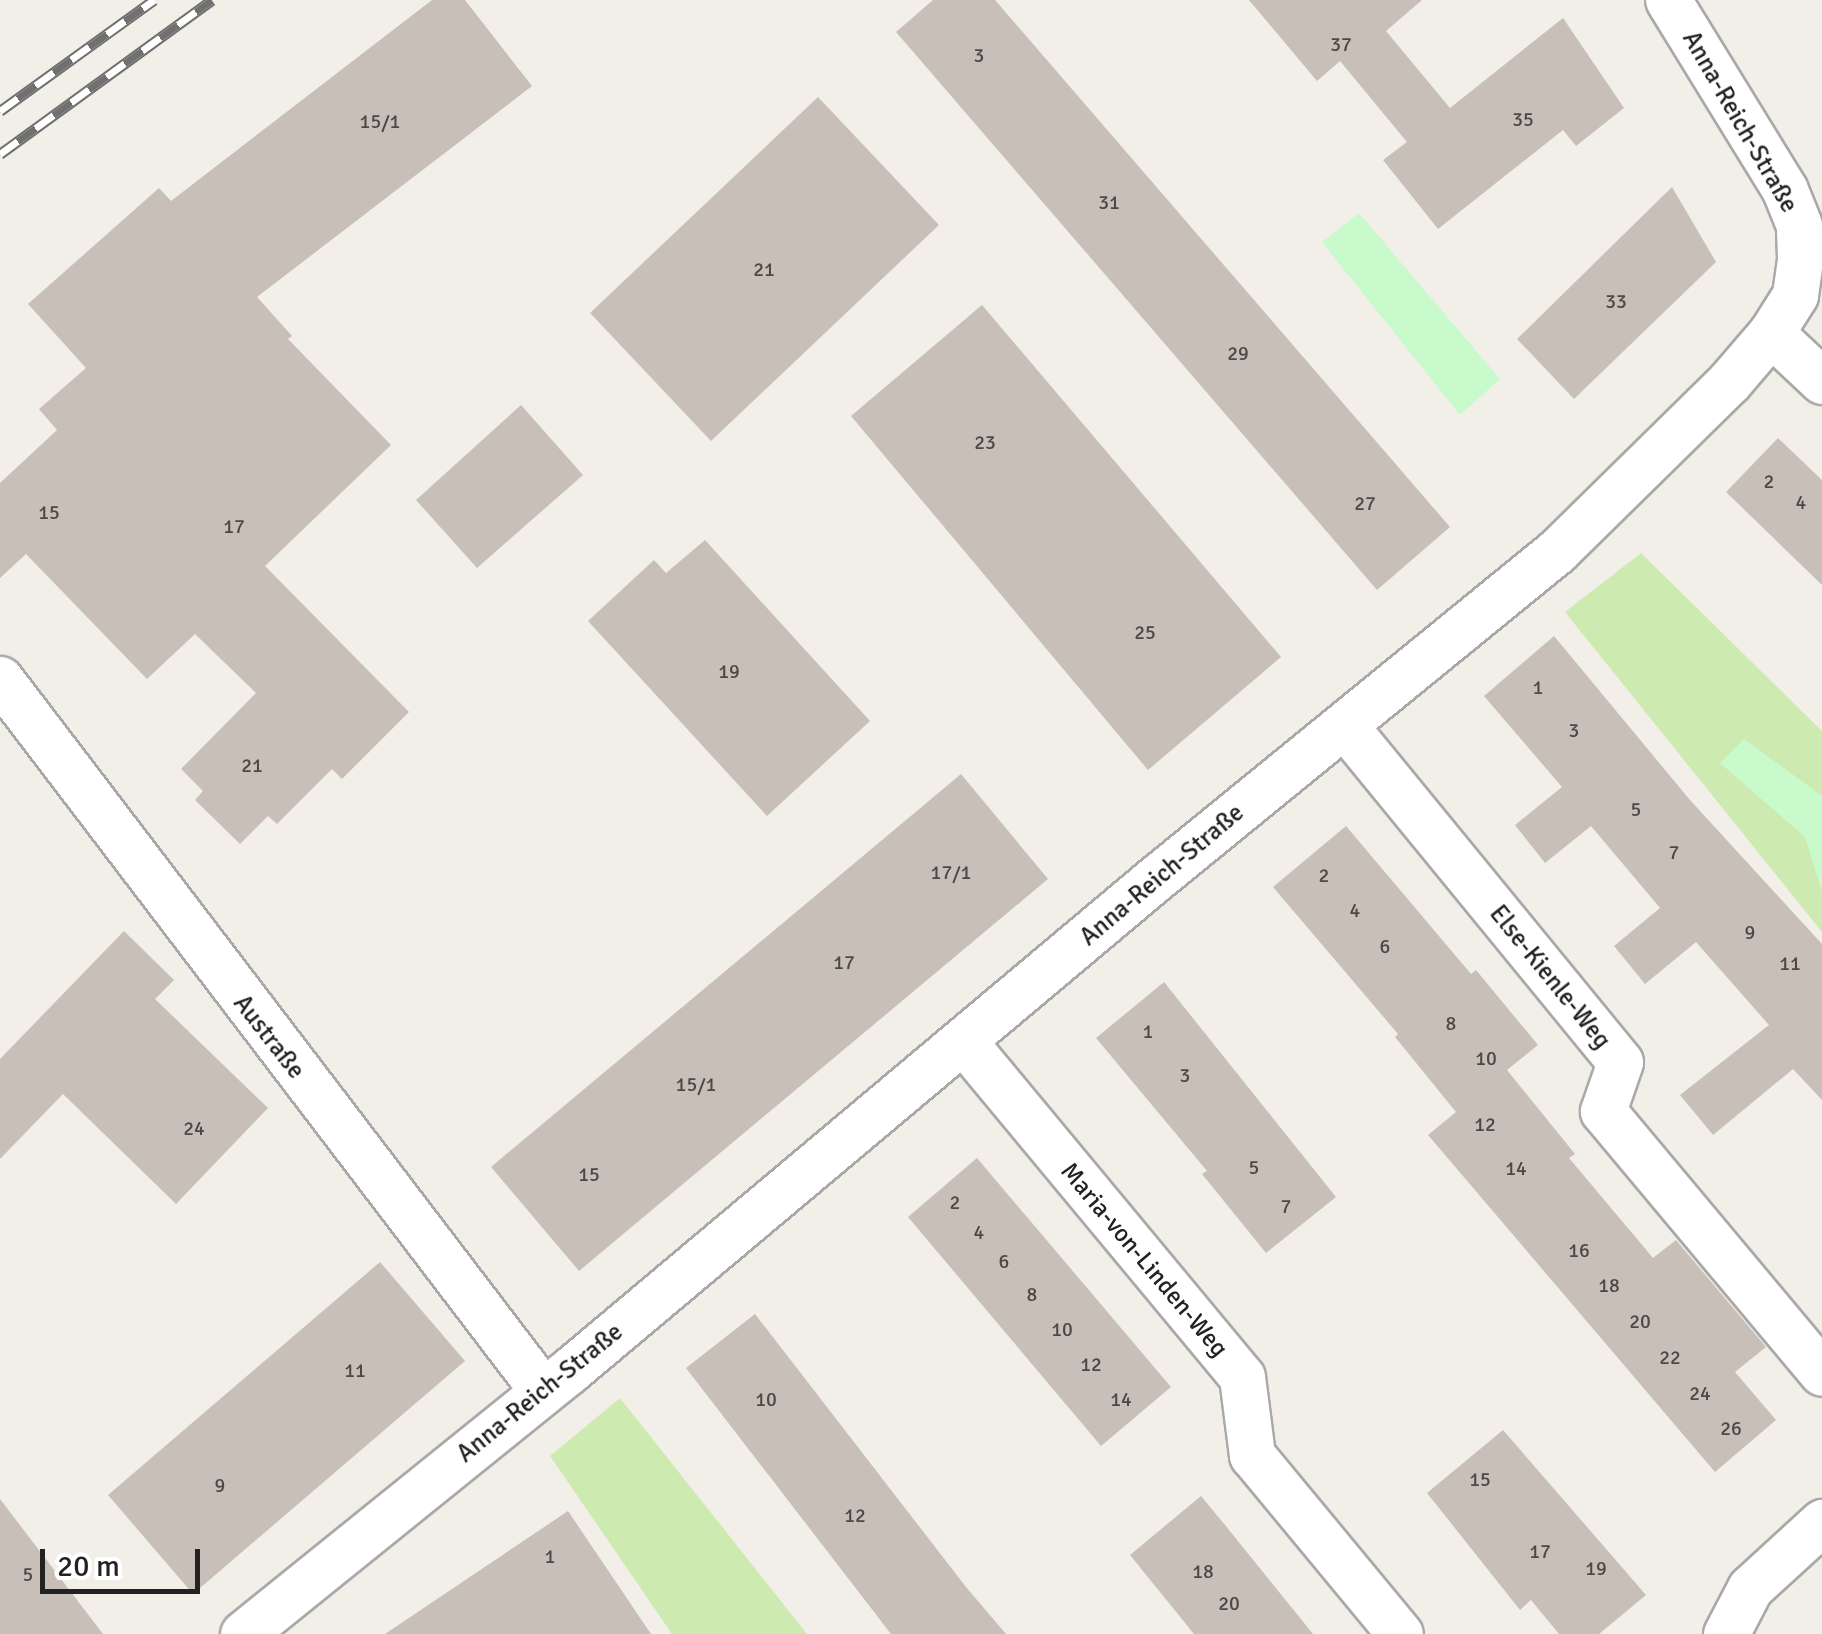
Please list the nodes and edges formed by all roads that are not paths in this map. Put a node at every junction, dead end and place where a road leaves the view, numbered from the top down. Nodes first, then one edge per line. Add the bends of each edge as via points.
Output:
1 (1668, 0) edge
2 (1772, 334) junction
3 (1822, 381) edge
4 (0, 679) edge
5 (1344, 726) junction
6 (964, 1042) junction
7 (1822, 1373) edge
8 (543, 1391) junction
9 (1822, 1522) edge
10 (287, 1621) edge
11 (243, 1634) edge
12 (1400, 1634) edge
13 (1726, 1634) edge

1 - 2 street, Anna-Reich-Straße via 1784,190 1798,225 1795,294
2 - 3 street
2 - 5 street, Anna-Reich-Straße via 1556,551
4 - 8 street, Austraße
5 - 6 street, Anna-Reich-Straße
5 - 7 street, Else-Kienle-Weg via 1620,1062 1603,1110
6 - 8 street, Anna-Reich-Straße
6 - 12 street, Maria-von-Linden-Weg via 1242,1377 1252,1454
8 - 10 street, Anna-Reich-Straße
9 - 13 street via 1750,1588
10 - 11 street, Anna-Reich-Straße

